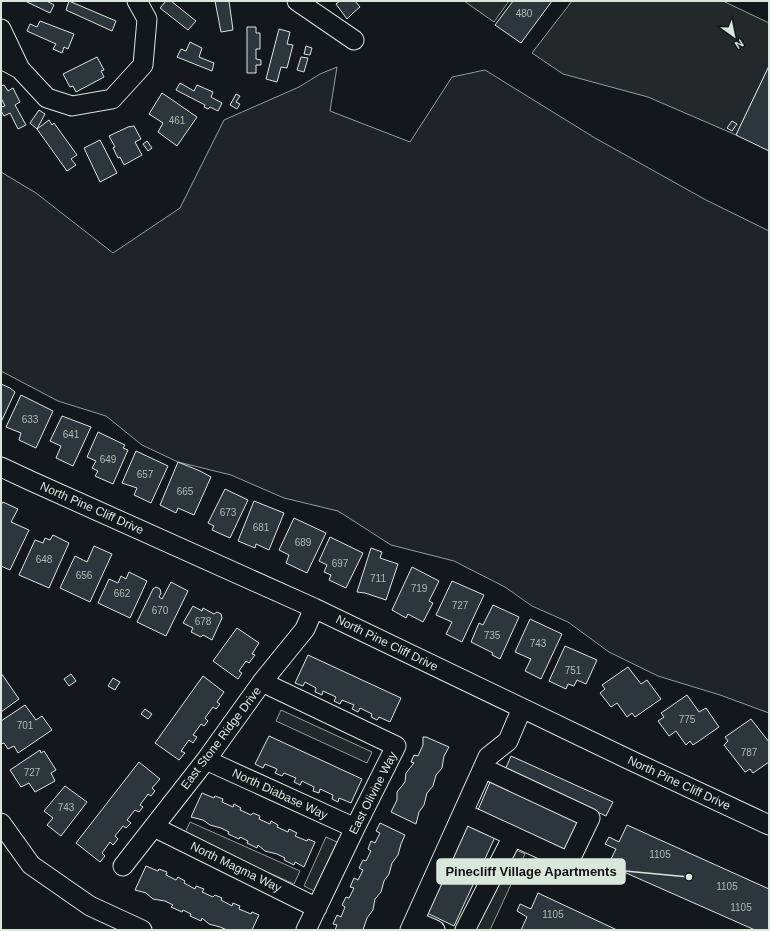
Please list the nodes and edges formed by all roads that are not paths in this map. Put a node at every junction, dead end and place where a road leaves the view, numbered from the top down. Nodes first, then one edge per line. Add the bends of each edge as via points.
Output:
1 (137, 1) edge
2 (297, 1) edge
3 (1, 29) edge
4 (354, 40) dead end
5 (1, 60) edge
6 (20, 69) junction
7 (1, 467) edge
8 (314, 608) junction
9 (262, 682) junction
10 (522, 708) junction
11 (206, 760) junction
12 (483, 768) junction
13 (463, 813) junction
14 (1, 823) edge
15 (769, 825) edge
16 (154, 827) junction
17 (355, 828) junction
18 (513, 836) junction
19 (123, 866) dead end
20 (317, 908) junction
21 (412, 925) edge
22 (142, 930) edge
23 (306, 930) edge
24 (434, 930) edge
25 (465, 930) edge

1 - 6 street via 147,19 143,65 112,99 72,106 47,98
2 - 4 street
3 - 6 street
5 - 6 street
7 - 8 street, North Pine Cliff Drive
8 - 9 street, East Stone Ridge Drive via 305,628
8 - 10 street, North Pine Cliff Drive
9 - 11 street, East Stone Ridge Drive
9 - 17 street, East Olivine Way via 396,746
10 - 12 street via 508,741 488,757
10 - 15 street, North Pine Cliff Drive
11 - 16 street, East Stone Ridge Drive
11 - 17 street, North Diabase Way
12 - 13 street
12 - 18 street via 590,818 569,862
13 - 18 street
13 - 21 street
14 - 22 street via 31,865 90,906
16 - 19 street, East Stone Ridge Drive
16 - 20 street, North Magma Way
17 - 20 street, East Olivine Way
18 - 25 street
20 - 23 street, East Olivine Way
21 - 24 street

